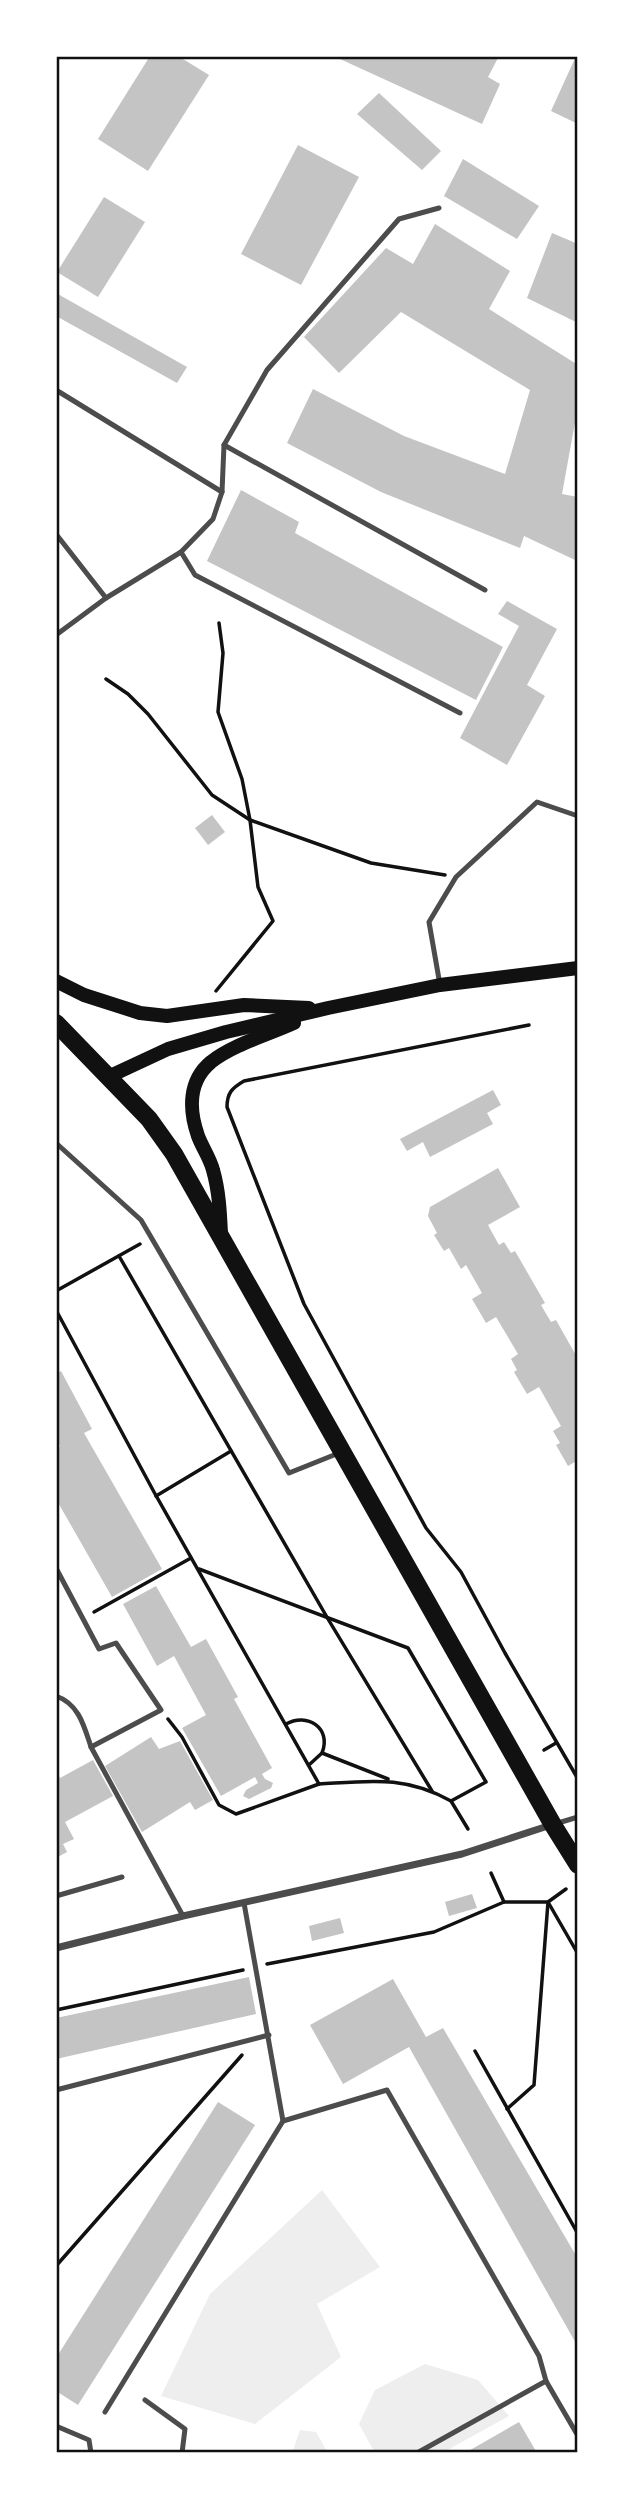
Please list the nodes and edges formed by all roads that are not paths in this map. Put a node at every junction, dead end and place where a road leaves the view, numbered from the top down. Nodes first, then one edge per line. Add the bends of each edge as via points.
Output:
1 (439, 208) dead end
2 (56, 390) edge
3 (224, 445) junction
4 (222, 492) junction
5 (56, 534) edge
6 (181, 552) junction
7 (485, 590) dead end
8 (106, 598) junction
9 (56, 635) edge
10 (460, 713) dead end
11 (578, 816) edge
12 (578, 968) edge
13 (56, 981) edge
14 (440, 985) junction
15 (328, 1008) junction
16 (56, 1023) edge
17 (110, 1076) junction
18 (56, 1143) edge
19 (221, 1234) junction
20 (342, 1452) junction
21 (56, 1568) edge
22 (56, 1696) edge
23 (91, 1747) junction
24 (578, 1817) edge
25 (553, 1825) junction
26 (578, 1865) edge
27 (122, 1877) dead end
28 (56, 1896) edge
29 (244, 1903) junction
30 (183, 1916) junction
31 (56, 1948) edge
32 (269, 2035) junction
33 (56, 2090) edge
34 (283, 2121) junction
35 (546, 2381) junction
36 (145, 2400) dead end
37 (105, 2412) dead end
38 (56, 2426) edge
39 (578, 2436) edge
40 (92, 2453) edge
41 (182, 2453) edge
42 (418, 2453) edge

1 - 3 lane via 399,219 267,369
2 - 4 lane
3 - 4 lane
3 - 7 lane
4 - 6 lane via 212,519
5 - 8 lane
6 - 8 lane
6 - 10 lane via 195,575
8 - 9 lane
11 - 14 lane via 537,802 456,877 429,922
12 - 14 main road
13 - 15 main road via 140,1013 167,1016 244,1005
14 - 15 main road
15 - 17 main road via 168,1049
15 - 19 main road via 232,1050 200,1075 191,1111 213,1167
16 - 17 main road
17 - 19 main road via 174,1154
18 - 20 lane via 141,1220 289,1474
19 - 20 main road
20 - 25 main road
21 - 23 lane via 99,1649 116,1643 161,1710
22 - 23 lane via 69,1701
23 - 30 lane
24 - 25 lane
25 - 26 main road
25 - 29 street via 462,1854
27 - 28 lane
29 - 30 street
29 - 32 lane
30 - 31 street
32 - 33 lane
32 - 34 lane
34 - 35 lane via 387,2090 539,2356
34 - 37 lane
35 - 39 lane
35 - 42 lane
36 - 41 lane via 185,2429
38 - 40 lane via 89,2440

